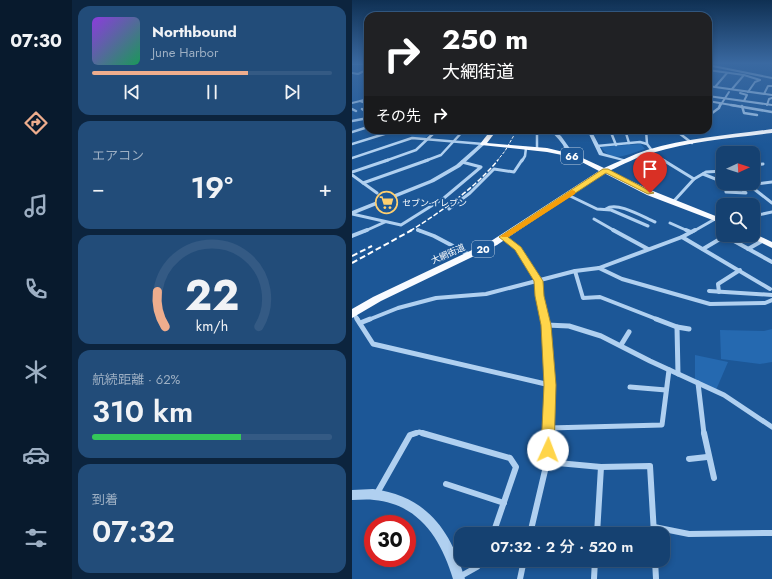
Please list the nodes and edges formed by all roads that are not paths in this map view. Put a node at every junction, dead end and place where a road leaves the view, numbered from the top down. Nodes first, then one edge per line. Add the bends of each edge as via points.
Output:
1 (721, 90) edge
2 (737, 90) edge
3 (766, 90) edge
4 (729, 92) junction
5 (748, 92) joint
6 (764, 94) junction
7 (712, 96) edge
8 (772, 97) edge
9 (724, 98) junction
10 (364, 100) edge
11 (360, 101) junction
12 (744, 101) junction
13 (712, 102) edge
14 (352, 103) edge
15 (721, 103) junction
16 (364, 104) edge
17 (767, 105) junction
18 (772, 105) edge
19 (742, 106) junction
20 (772, 112) edge
21 (712, 113) edge
22 (757, 115) dead end
23 (364, 119) edge
24 (352, 121) edge
25 (364, 128) edge
26 (772, 131) edge
27 (352, 132) edge
28 (384, 134) edge
29 (433, 134) edge
30 (460, 134) edge
31 (491, 134) edge
32 (537, 134) dead end
33 (556, 134) edge
34 (592, 134) edge
35 (612, 134) edge
36 (626, 134) edge
37 (647, 134) edge
38 (680, 134) edge
39 (427, 139) junction
40 (453, 141) junction
41 (629, 143) junction
42 (692, 143) junction
43 (352, 144) edge
44 (483, 144) junction
45 (647, 144) junction
46 (616, 145) junction
47 (597, 146) junction
48 (526, 148) junction
49 (537, 149) junction
50 (650, 152) junction
51 (569, 155) junction
52 (352, 158) edge
53 (463, 161) junction
54 (625, 161) junction
55 (760, 164) edge
56 (763, 164) dead end
57 (605, 170) junction
58 (716, 171) edge
59 (352, 174) edge
60 (703, 174) junction
61 (694, 179) junction
62 (716, 180) edge
63 (772, 182) edge
64 (363, 183) junction
65 (726, 190) edge
66 (743, 190) edge
67 (378, 193) dead end
68 (568, 195) junction
69 (673, 202) junction
70 (772, 202) edge
71 (352, 208) edge
72 (449, 209) dead end
73 (606, 210) junction
74 (772, 212) edge
75 (352, 213) edge
76 (760, 215) edge
77 (594, 219) dead end
78 (715, 219) joint
79 (385, 222) junction
80 (655, 222) dead end
81 (670, 223) dead end
82 (648, 226) dead end
83 (418, 230) dead end
84 (691, 232) junction
85 (352, 236) edge
86 (502, 237) junction
87 (682, 237) junction
88 (762, 241) joint
89 (772, 246) edge
90 (703, 248) junction
91 (648, 249) junction
92 (748, 249) junction
93 (470, 256) junction
94 (772, 262) edge
95 (599, 268) junction
96 (740, 270) junction
97 (575, 271) junction
98 (538, 281) junction
99 (770, 289) dead end
100 (709, 291) dead end
101 (719, 292) junction
102 (772, 294) edge
103 (772, 300) edge
104 (352, 314) edge
105 (360, 323) junction
106 (546, 325) junction
107 (677, 327) junction
108 (689, 329) dead end
109 (629, 332) dead end
110 (621, 346) junction
111 (668, 370) junction
112 (678, 374) junction
113 (698, 383) junction
114 (550, 385) junction
115 (630, 387) dead end
116 (666, 390) junction
117 (772, 426) edge
118 (549, 428) junction
119 (708, 457) junction
120 (689, 459) dead end
121 (547, 462) junction
122 (601, 467) junction
123 (714, 478) dead end
124 (446, 484) dead end
125 (352, 495) edge
126 (376, 495) junction
127 (504, 503) junction
128 (495, 527) edge
129 (532, 527) edge
130 (597, 527) edge
131 (654, 527) edge
132 (670, 532) edge
133 (772, 533) edge
134 (477, 567) edge
135 (523, 567) edge
136 (595, 567) edge
137 (655, 567) edge
138 (459, 578) edge
139 (520, 579) edge
140 (594, 579) edge
141 (656, 579) edge

1 - 4 street
2 - 5 street
3 - 6 street
4 - 9 street
4 - 12 street via 747,95
5 - 6 street
6 - 8 street
7 - 9 street
8 - 17 street
9 - 12 street
9 - 15 street
10 - 11 street
11 - 14 street
11 - 16 street
12 - 17 street
13 - 15 street
15 - 19 street
15 - 21 street
17 - 18 street
19 - 20 street
19 - 22 street via 744,113
23 - 24 street
25 - 27 street
26 - 42 main road, 大網街道 / 20
28 - 43 street
29 - 39 street
30 - 40 street
31 - 44 main road
32 - 49 street
33 - 51 street via 567,146
34 - 47 street
35 - 46 street
36 - 41 street
37 - 45 street
38 - 42 street
39 - 40 street
39 - 52 street via 412,138
39 - 59 street via 416,150
40 - 44 street
40 - 64 street via 440,155
41 - 45 street
41 - 46 street
42 - 50 main road, 大網街道 / 20
44 - 48 main road, 66
44 - 53 street
45 - 50 street
46 - 47 street
47 - 54 street via 601,154
48 - 49 main road, 66
48 - 72 street via 525,156 514,172 494,169
49 - 51 main road, 66
50 - 54 main road, 大網街道 / 20
50 - 61 street
51 - 57 main road, 66
53 - 71 street
53 - 75 street via 432,180
53 - 79 street via 481,167 455,190 401,225
54 - 57 main road, 大網街道 / 20
55 - 56 street
57 - 68 main road, 大網街道 / 20
57 - 69 main road, 66
58 - 60 street
59 - 64 street
60 - 61 street
60 - 62 street
61 - 69 street
63 - 70 street via 749,185
64 - 67 street
65 - 66 street via 746,193
68 - 73 street via 597,209
68 - 86 main road, 大網街道 / 20
69 - 78 main road, 66
73 - 80 street via 610,206 618,206
73 - 82 street
74 - 76 street
75 - 79 street
77 - 91 street
78 - 84 street
79 - 85 street
81 - 84 street
83 - 93 street
84 - 87 street
86 - 93 main road, 大網街道 / 20
86 - 98 street via 518,248
87 - 90 street
87 - 91 street
88 - 89 main road
88 - 92 street
90 - 92 street via 725,236
90 - 96 street
91 - 95 street
92 - 94 street
93 - 104 main road, 大網街道 / 20 via 377,299
95 - 97 street
95 - 103 street via 622,280 710,304 765,303
96 - 99 street
96 - 101 street via 718,284
97 - 98 street
97 - 107 street via 583,298 600,297
98 - 105 street via 486,294 436,298 398,308
98 - 106 street
100 - 101 street
101 - 102 street
104 - 105 street
105 - 114 street via 373,344
106 - 110 street via 580,328
106 - 114 street
107 - 108 street
107 - 112 street
109 - 110 street
110 - 111 street
111 - 112 street
111 - 116 street
112 - 113 street
113 - 117 street via 724,395
113 - 119 street
114 - 118 street
115 - 116 street
116 - 118 street via 662,425
118 - 121 street
119 - 120 street
119 - 123 street
121 - 122 street
121 - 129 street
122 - 130 street
122 - 131 street via 650,466
124 - 127 street
125 - 126 street
126 - 127 street via 410,436 419,432 510,458 516,467
126 - 138 street via 400,501 426,517 446,543
127 - 128 street
132 - 133 street
134 - 138 street
135 - 139 street
136 - 140 street
137 - 141 street

